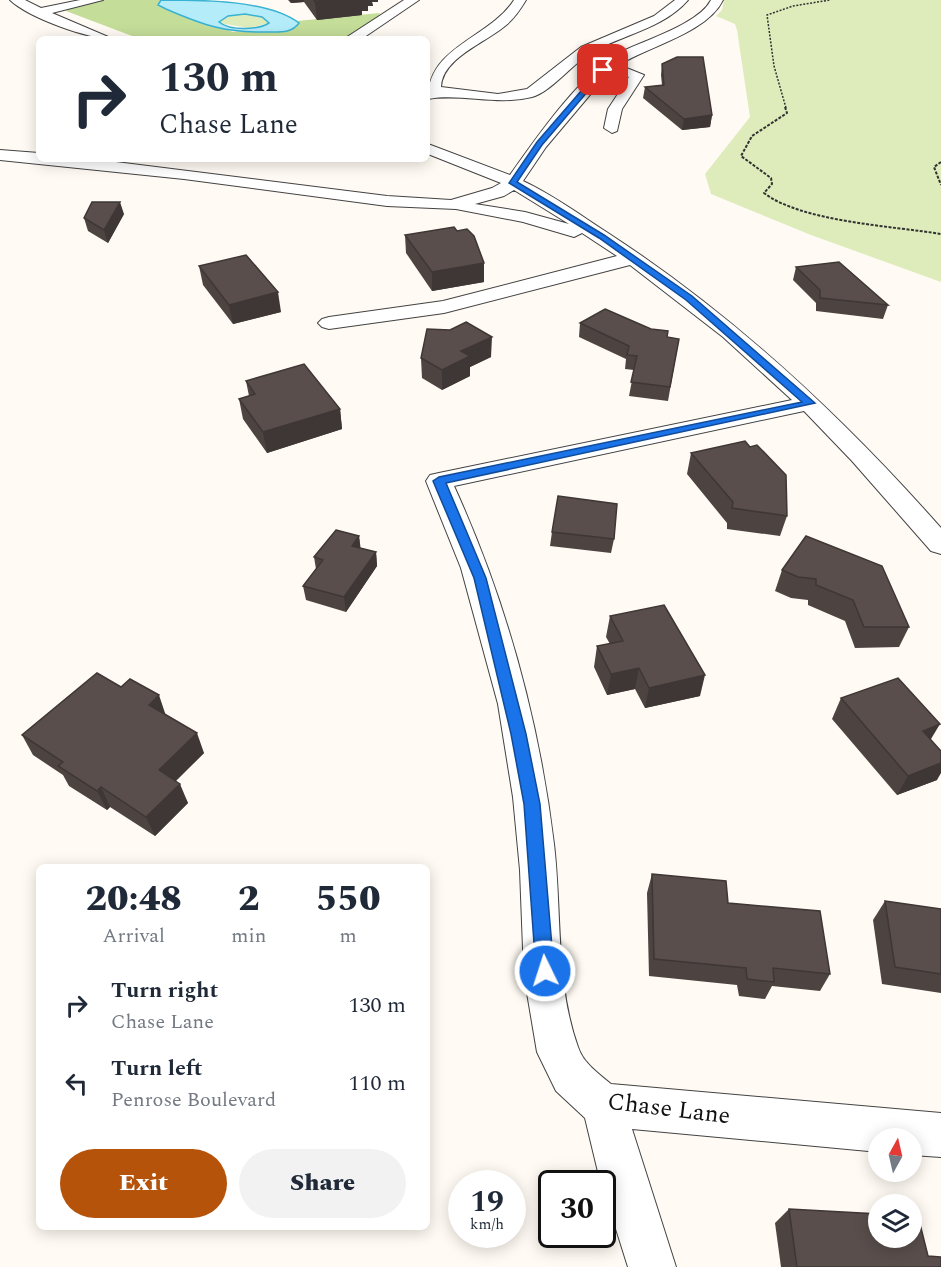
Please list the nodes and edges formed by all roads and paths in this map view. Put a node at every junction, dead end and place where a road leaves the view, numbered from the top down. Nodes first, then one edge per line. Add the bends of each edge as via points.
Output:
1 (16, 0) edge
2 (97, 0) edge
3 (413, 0) edge
4 (520, 0) edge
5 (682, 0) edge
6 (717, 0) edge
7 (830, 0) edge
8 (40, 12) junction
9 (100, 36) edge
10 (356, 36) edge
11 (608, 66) junction
12 (431, 93) edge
13 (612, 128) dead end
14 (430, 150) edge
15 (0, 155) edge
16 (36, 158) edge
17 (79, 162) edge
18 (941, 162) edge
19 (468, 164) junction
20 (513, 183) junction
21 (941, 185) edge
22 (422, 204) junction
23 (451, 205) junction
24 (941, 234) edge
25 (602, 237) junction
26 (633, 258) junction
27 (329, 322) dead end
28 (810, 403) junction
29 (941, 545) edge
30 (604, 1105) junction
31 (941, 1135) edge
32 (652, 1267) edge

1 - 8 street
2 - 8 street
3 - 10 street
4 - 12 street via 502,22 443,64
5 - 12 street via 658,19 586,50 531,93 498,98
6 - 11 street via 712,10 697,21
7 - 24 path via 767,15 774,66 787,113 751,137 741,156 771,178 772,184 764,194 767,199 802,210
8 - 9 street
11 - 13 street via 637,75 615,109
11 - 20 street via 582,92
14 - 19 street
15 - 16 street
17 - 22 street
18 - 21 path via 934,167
19 - 20 street
19 - 22 street via 469,182
20 - 23 street via 498,192
20 - 25 street
22 - 23 street
23 - 25 street via 525,217
25 - 26 street
26 - 27 street via 444,307
26 - 28 street via 699,305
28 - 29 street via 901,497
28 - 30 street, Chase Lane via 439,481 480,578 519,734 532,804 548,1014 556,1044 576,1085
30 - 31 street, Chase Lane
30 - 32 street

